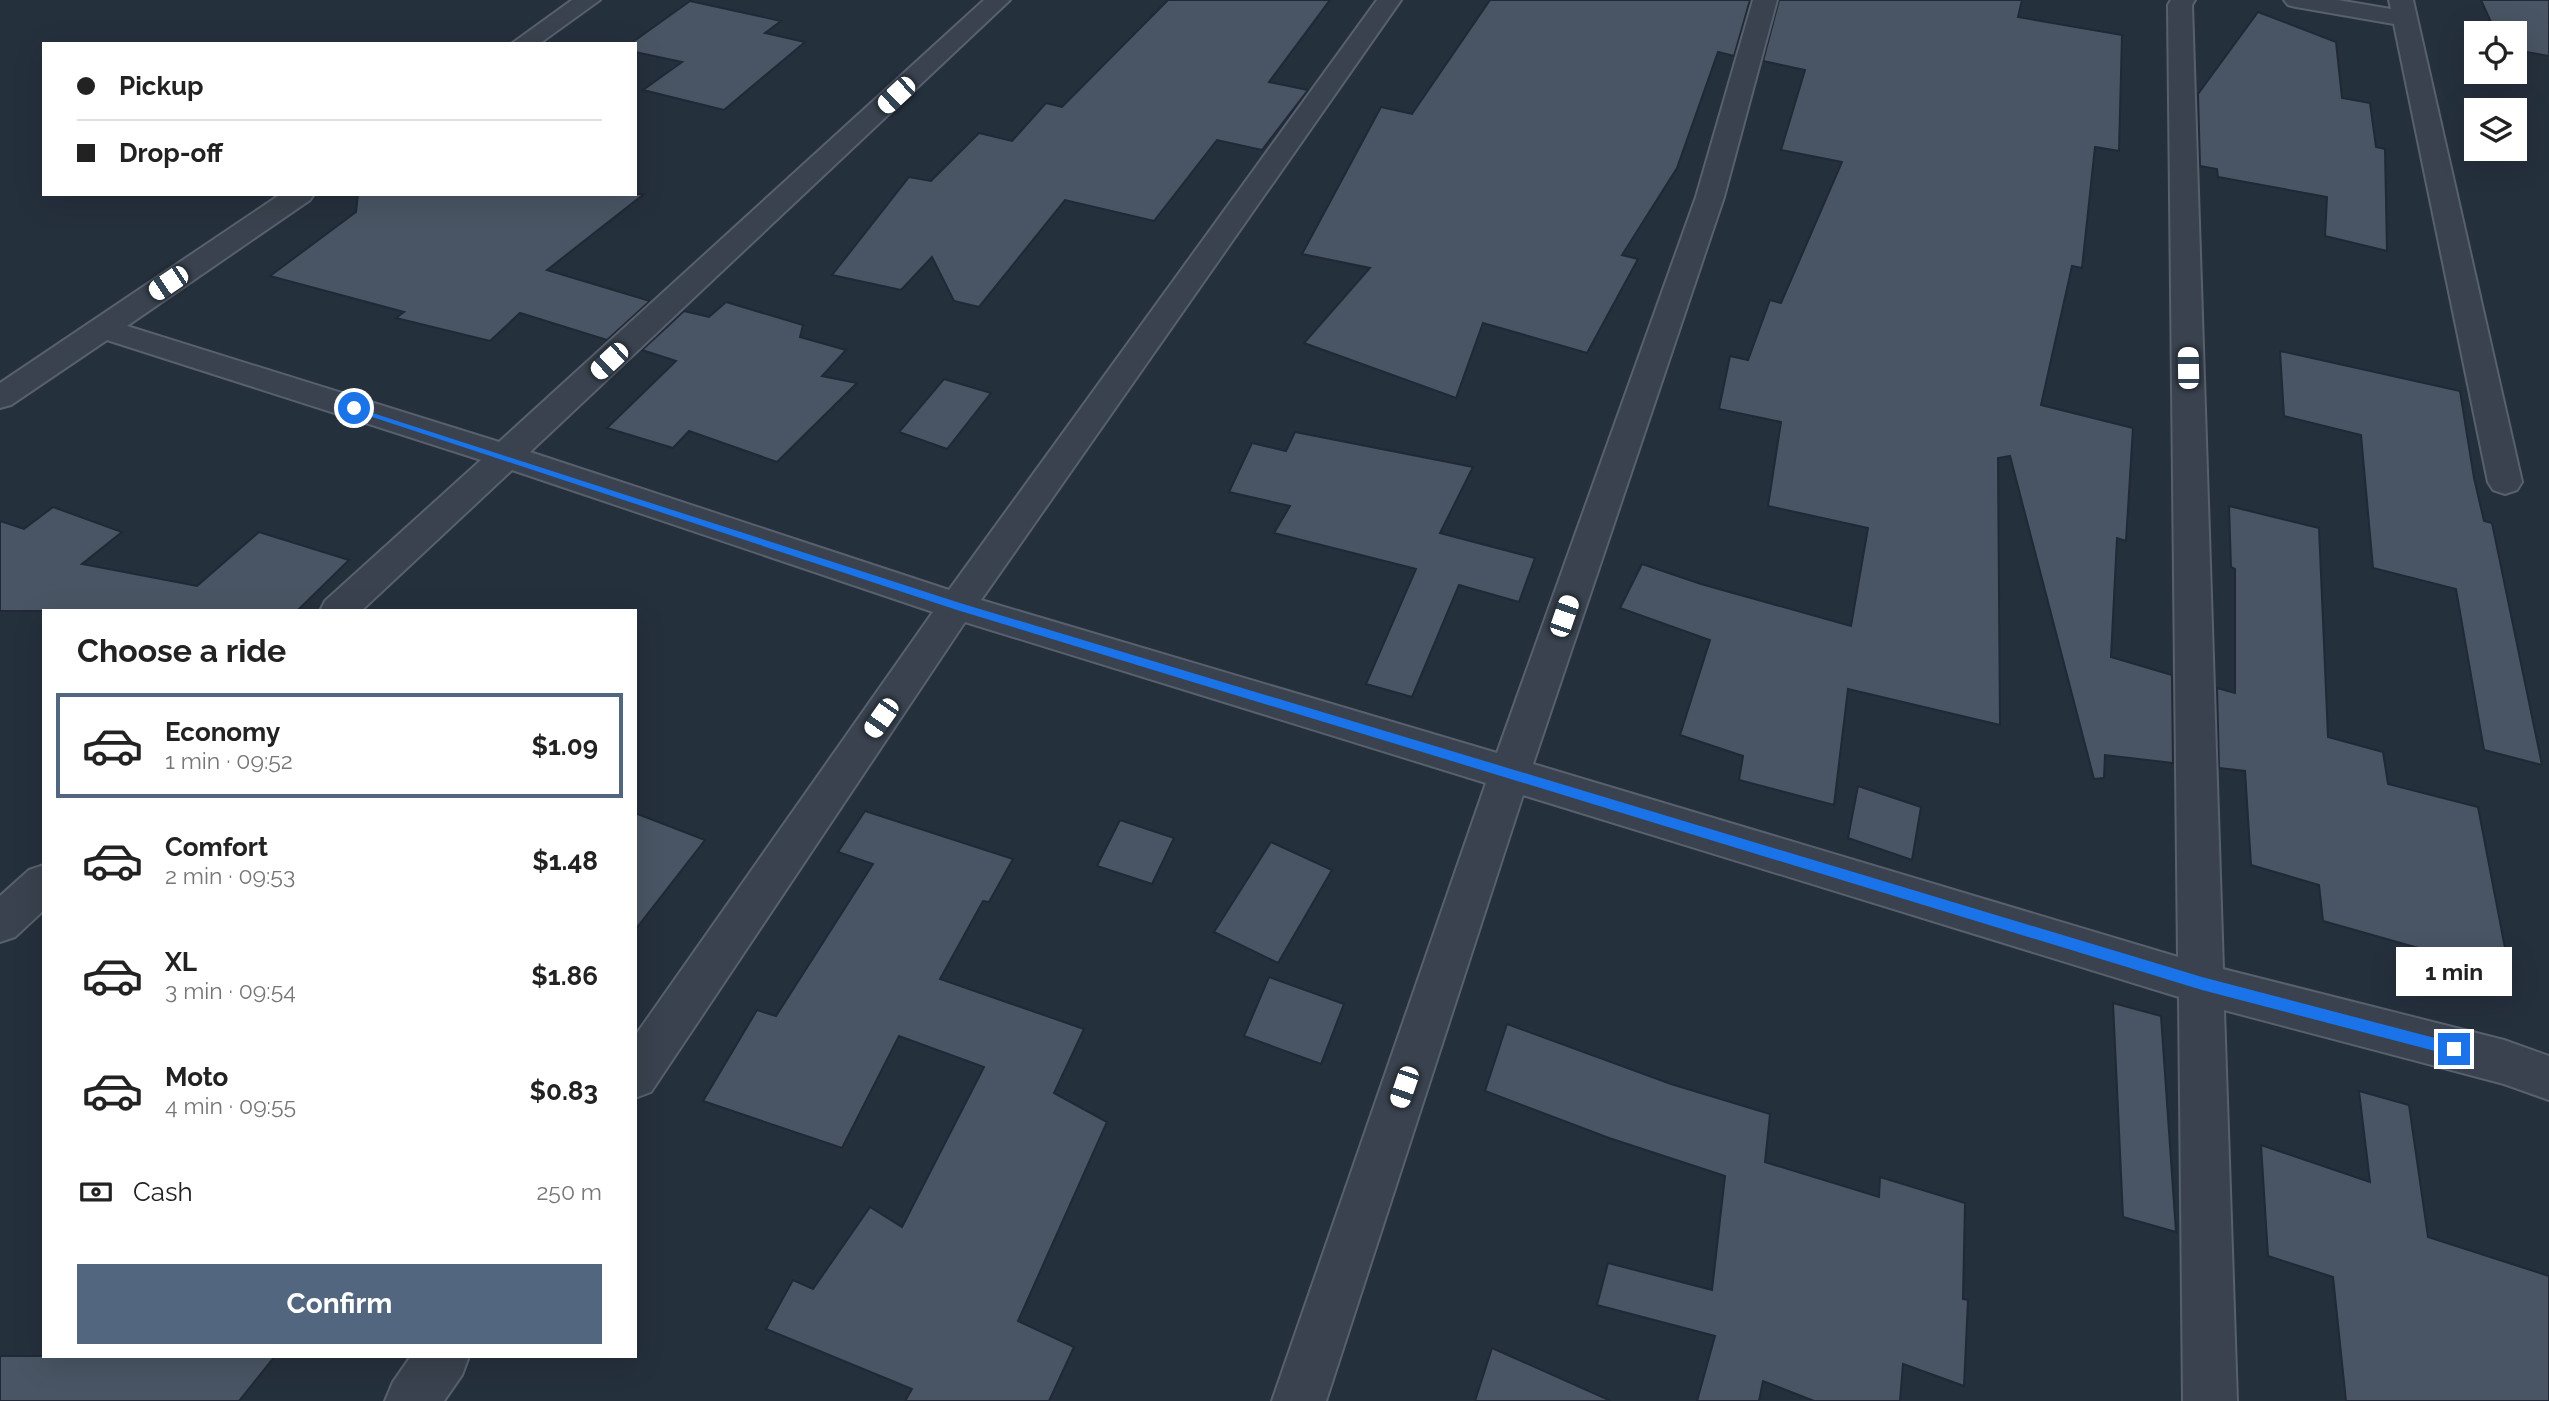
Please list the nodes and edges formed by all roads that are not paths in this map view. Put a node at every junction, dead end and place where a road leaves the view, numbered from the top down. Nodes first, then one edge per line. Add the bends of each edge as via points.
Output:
1 (588, 0) edge
2 (998, 0) edge
3 (1389, 0) edge
4 (1765, 0) edge
5 (2183, 0) edge
6 (2296, 0) edge
7 (2402, 9) edge
8 (526, 42) edge
9 (297, 196) edge
10 (102, 328) junction
11 (0, 398) edge
12 (506, 456) junction
13 (2505, 482) dead end
14 (957, 606) junction
15 (340, 609) edge
16 (1510, 774) junction
17 (42, 885) edge
18 (0, 923) edge
19 (2202, 984) junction
20 (637, 1073) edge
21 (2549, 1078) edge
22 (442, 1358) edge
23 (412, 1401) edge
24 (1299, 1401) edge
25 (2210, 1401) edge

1 - 8 street
2 - 12 street
3 - 14 street
4 - 16 street via 1710,197
5 - 19 street
6 - 7 street
7 - 13 street
9 - 10 street
10 - 11 street
10 - 12 street
12 - 14 street
12 - 15 street
14 - 16 street
14 - 20 street
16 - 19 street
16 - 24 street
17 - 18 street
19 - 21 street via 2504,1062
19 - 25 street
22 - 23 street

